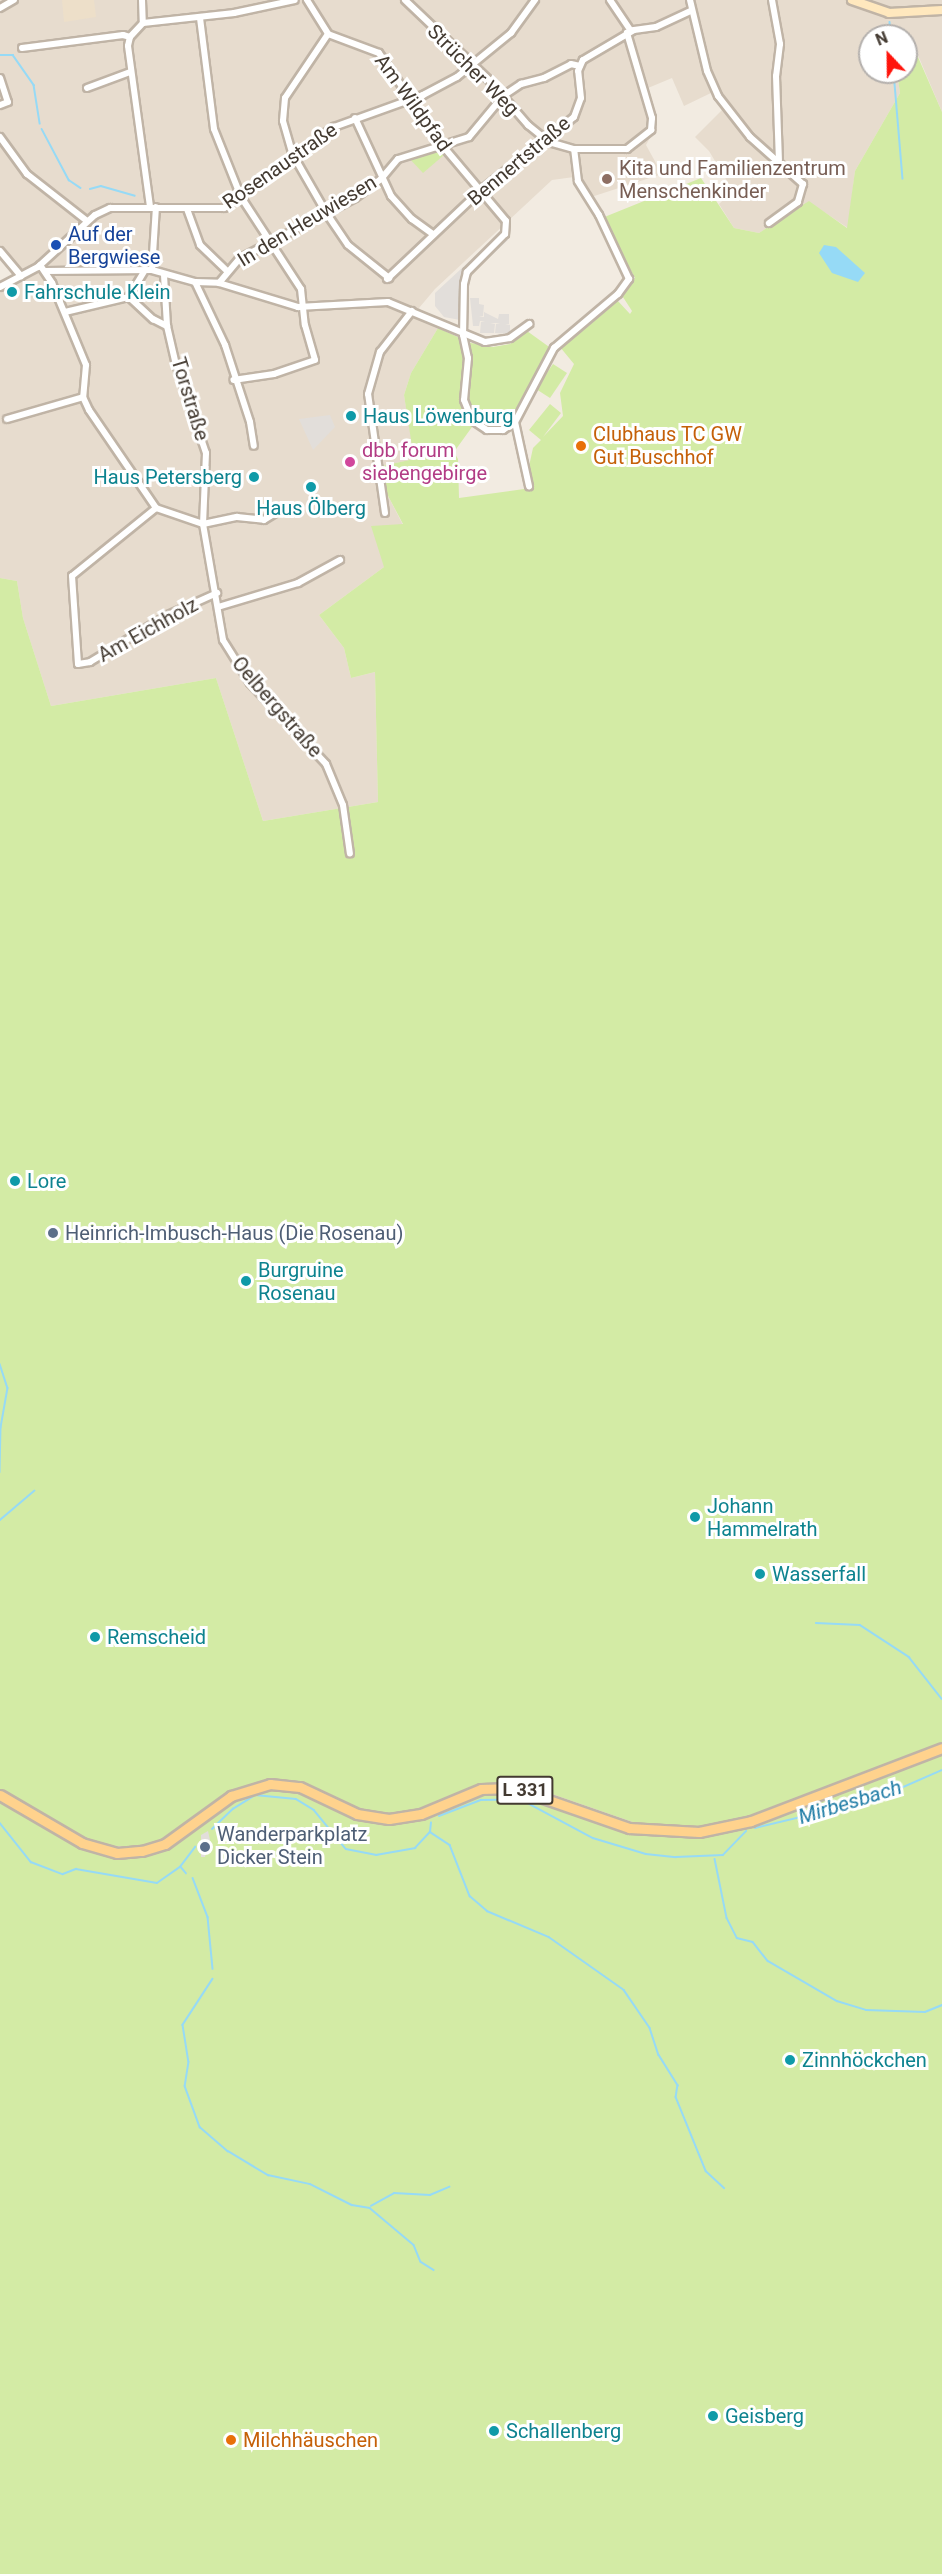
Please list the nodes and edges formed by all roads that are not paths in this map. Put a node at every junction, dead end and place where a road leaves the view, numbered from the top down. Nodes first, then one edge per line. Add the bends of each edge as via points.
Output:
1 (14, 0) edge
2 (142, 0) edge
3 (294, 0) edge
4 (307, 0) edge
5 (405, 0) edge
6 (535, 0) edge
7 (610, 0) edge
8 (690, 0) edge
9 (772, 0) edge
10 (852, 0) edge
11 (0, 8) edge
12 (942, 10) edge
13 (692, 11) junction
14 (200, 18) junction
15 (143, 23) junction
16 (629, 32) junction
17 (328, 34) junction
18 (130, 37) junction
19 (22, 48) dead end
20 (473, 65) junction
21 (580, 66) junction
22 (130, 72) junction
23 (0, 78) edge
24 (87, 88) dead end
25 (503, 96) junction
26 (412, 99) junction
27 (0, 105) edge
28 (355, 118) junction
29 (0, 137) edge
30 (544, 138) junction
31 (442, 145) junction
32 (574, 149) junction
33 (293, 155) junction
34 (779, 160) junction
35 (381, 179) junction
36 (482, 190) junction
37 (241, 196) junction
38 (153, 207) junction
39 (187, 209) junction
40 (327, 214) junction
41 (87, 221) junction
42 (769, 223) dead end
43 (434, 234) junction
44 (271, 242) junction
45 (0, 250) edge
46 (40, 265) junction
47 (144, 270) junction
48 (152, 270) junction
49 (45, 271) junction
50 (227, 271) junction
51 (164, 275) junction
52 (21, 276) junction
53 (195, 282) junction
54 (219, 283) junction
55 (0, 287) edge
56 (129, 297) junction
57 (305, 307) junction
58 (412, 311) junction
59 (64, 312) junction
60 (529, 324) dead end
61 (168, 326) junction
62 (463, 335) junction
63 (233, 380) junction
64 (82, 397) junction
65 (7, 419) dead end
66 (515, 422) junction
67 (254, 446) dead end
68 (529, 486) dead end
69 (156, 508) junction
70 (275, 513) dead end
71 (385, 513) dead end
72 (203, 524) junction
73 (340, 560) dead end
74 (217, 593) junction
75 (218, 607) junction
76 (350, 854) dead end
77 (942, 1748) edge
78 (0, 1795) edge

1 - 11 street
2 - 15 street
3 - 14 street
4 - 17 street
5 - 20 street, Strücher Weg
6 - 20 street, Rosenaustraße via 517,27
7 - 16 street
8 - 13 street
9 - 34 street via 780,44 776,76
10 - 12 main road via 889,12
13 - 16 street via 656,27
13 - 34 street via 707,72 718,96 750,137
14 - 15 street
14 - 37 street via 214,129
15 - 18 street
16 - 21 street via 588,56
16 - 32 street via 652,118 651,130 627,149
17 - 26 street, Am Wildpfad via 379,52
17 - 33 street via 285,98 282,111
18 - 19 street
18 - 22 street
20 - 25 street, Strücher Weg
20 - 26 street, Rosenaustraße
21 - 25 street, In den Heuwiesen via 571,64 521,84
21 - 30 street, Bennertstraße via 578,111
22 - 24 street
22 - 38 street
23 - 27 street via 8,102
25 - 30 street, Strücher Weg
25 - 31 street, In den Heuwiesen via 469,137
26 - 28 street, Rosenaustraße
26 - 31 street, Am Wildpfad
28 - 33 street, Rosenaustraße
28 - 35 street
29 - 41 street via 27,174
30 - 32 street
30 - 36 street, Bennertstraße
31 - 35 street, In den Heuwiesen via 398,159
31 - 36 street, Am Wildpfad
32 - 66 street via 578,181 629,279 618,294 554,348
33 - 37 street, Rosenaustraße
33 - 40 street
34 - 42 street via 800,179 803,192 791,208
35 - 40 street, In den Heuwiesen
35 - 43 street via 400,208
36 - 43 street, Bennertstraße
36 - 62 street, Am Wildpfad via 504,215 508,226 506,234 466,272
37 - 39 street, Rosenaustraße via 218,210
37 - 44 street
38 - 39 street, Rosenaustraße
38 - 41 street, Rosenaustraße via 110,208
38 - 48 street
39 - 50 street via 200,245
40 - 43 street, Bennertstraße via 348,245 388,278
40 - 44 street, In den Heuwiesen
41 - 46 street, Rosenaustraße
44 - 50 street, In den Heuwiesen via 239,259
44 - 57 street via 301,289
45 - 52 street
46 - 49 street
46 - 52 street, Rosenaustraße
47 - 48 street
47 - 49 street
47 - 56 street
48 - 51 street
49 - 59 street
50 - 54 street, In den Heuwiesen
51 - 53 street
51 - 61 street, Torstraße
52 - 55 street, Rosenaustraße
53 - 54 street
53 - 63 street via 225,345
54 - 57 street
56 - 59 street
56 - 61 street via 153,319
57 - 58 street via 381,301
57 - 63 street via 305,325 315,360 274,374
58 - 62 street
58 - 71 street via 380,352 368,394
59 - 64 street via 86,365
60 - 62 street via 499,341 485,342
61 - 72 street, Torstraße via 206,453
62 - 66 street via 468,358 464,399 470,416 478,426 492,431
63 - 67 street via 250,422
64 - 65 street
64 - 69 street
66 - 68 street
69 - 72 street
69 - 74 street, Am Eichholz via 72,576 78,664 90,662 168,615
70 - 72 street via 264,520 237,517
72 - 74 street, Oelbergstraße
73 - 75 street via 298,583
74 - 75 street, Oelbergstraße
75 - 76 street, Oelbergstraße via 223,640 237,666 326,764 343,805
77 - 78 main road, L 331 via 751,1821 681,1833 613,1823 514,1788 481,1789 421,1814 389,1819 357,1814 300,1787 270,1784 231,1796 159,1846 117,1852 82,1842

